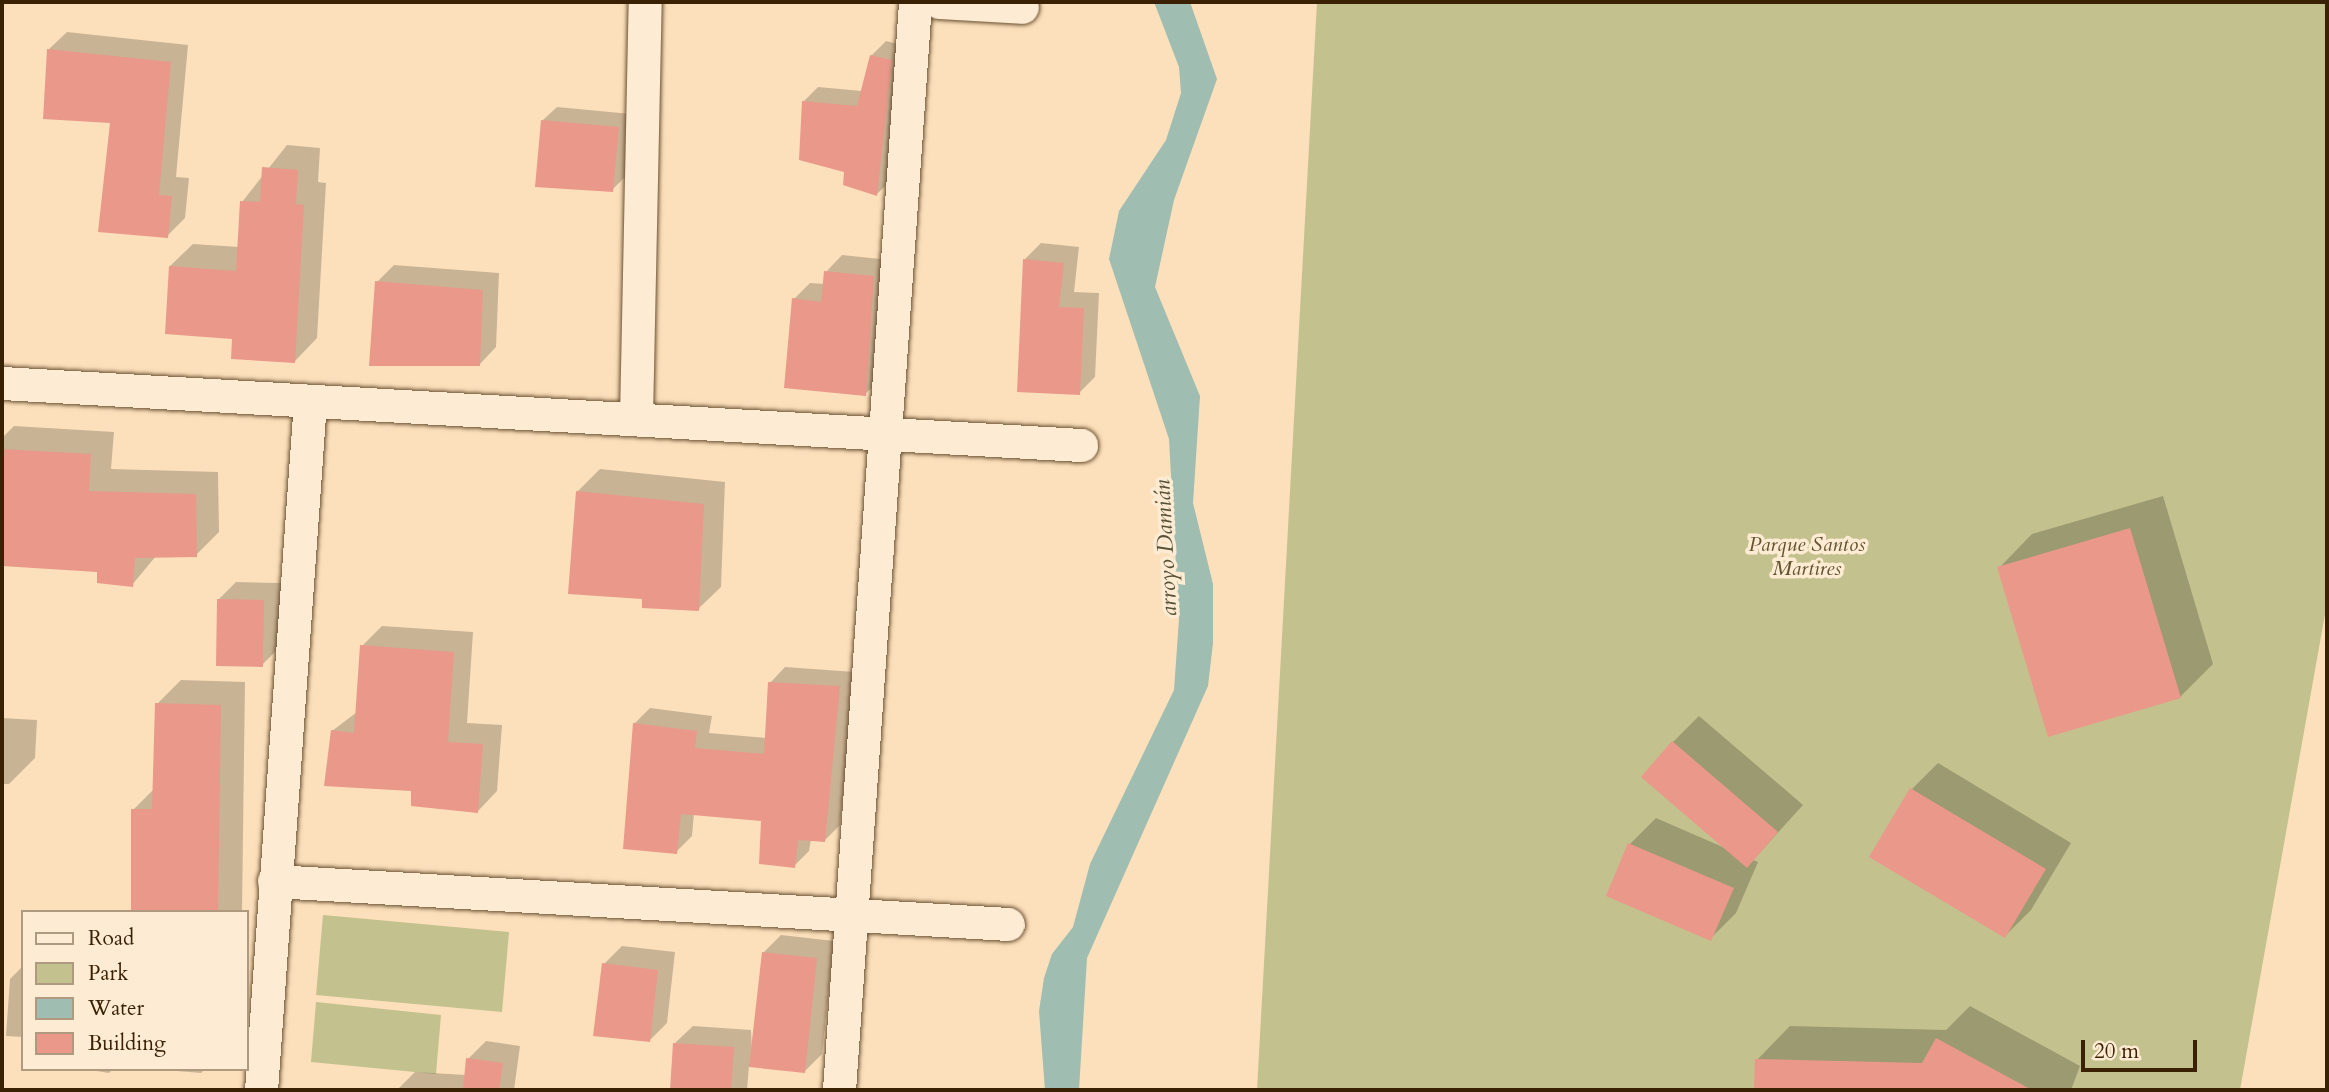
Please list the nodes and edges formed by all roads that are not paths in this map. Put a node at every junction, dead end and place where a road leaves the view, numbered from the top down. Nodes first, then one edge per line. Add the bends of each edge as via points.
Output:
1 (645, 2) edge
2 (915, 2) edge
3 (939, 2) edge
4 (1022, 8) dead end
5 (2, 383) edge
6 (310, 401) junction
7 (636, 416) junction
8 (885, 434) junction
9 (1081, 445) dead end
10 (274, 881) junction
11 (851, 912) junction
12 (1008, 924) dead end
13 (261, 1090) edge
14 (839, 1090) edge

1 - 7 street
2 - 8 street
3 - 4 street
5 - 6 street
6 - 7 street
6 - 10 street
7 - 8 street
8 - 9 street
8 - 11 street
10 - 11 street
10 - 13 street
11 - 12 street
11 - 14 street

